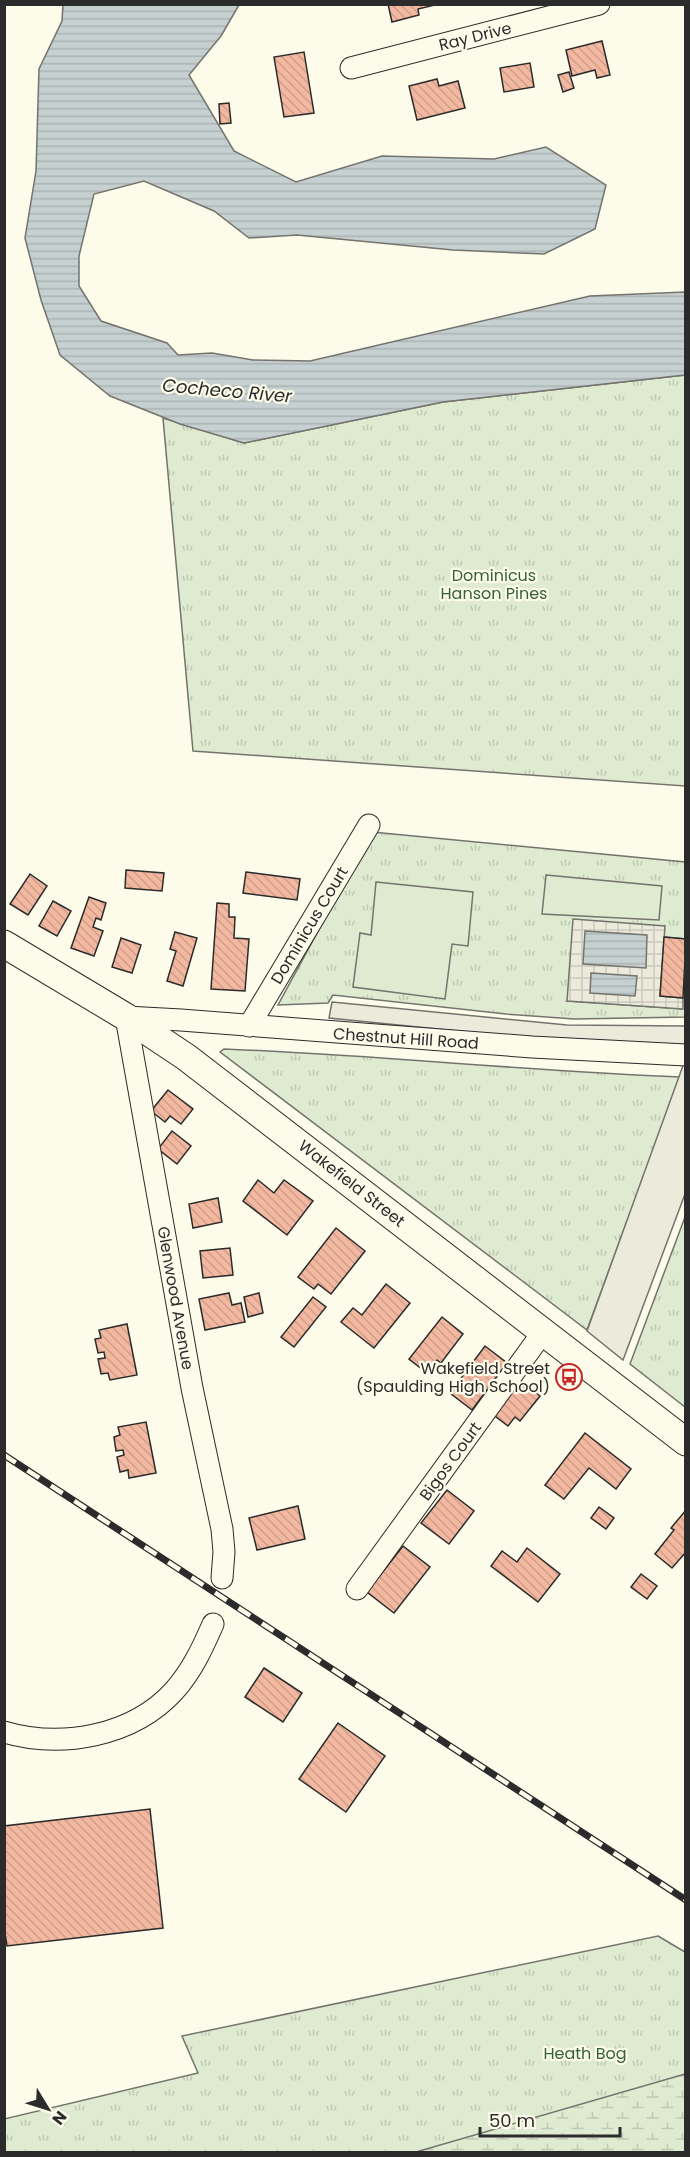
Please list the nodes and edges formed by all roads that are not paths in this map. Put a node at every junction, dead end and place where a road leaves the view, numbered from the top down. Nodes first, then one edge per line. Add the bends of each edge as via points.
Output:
1 (598, 4) edge
2 (351, 68) dead end
3 (369, 825) dead end
4 (4, 944) edge
5 (126, 1017) junction
6 (249, 1026) junction
7 (686, 1055) edge
8 (543, 1332) junction
9 (686, 1442) edge
10 (222, 1578) dead end
11 (357, 1589) dead end
12 (213, 1624) dead end
13 (4, 1732) edge

1 - 2 street, Ray Drive
3 - 6 street, Dominicus Court
4 - 5 main road, Wakefield Street
5 - 6 street, Chestnut Hill Road
5 - 8 main road, Wakefield Street via 239,1097
5 - 10 street, Glenwood Avenue via 192,1388 222,1529
6 - 7 street, Chestnut Hill Road
8 - 9 main road, Wakefield Street
8 - 11 street, Bigos Court
12 - 13 street via 201,1653 174,1691 131,1722 98,1734 64,1739

